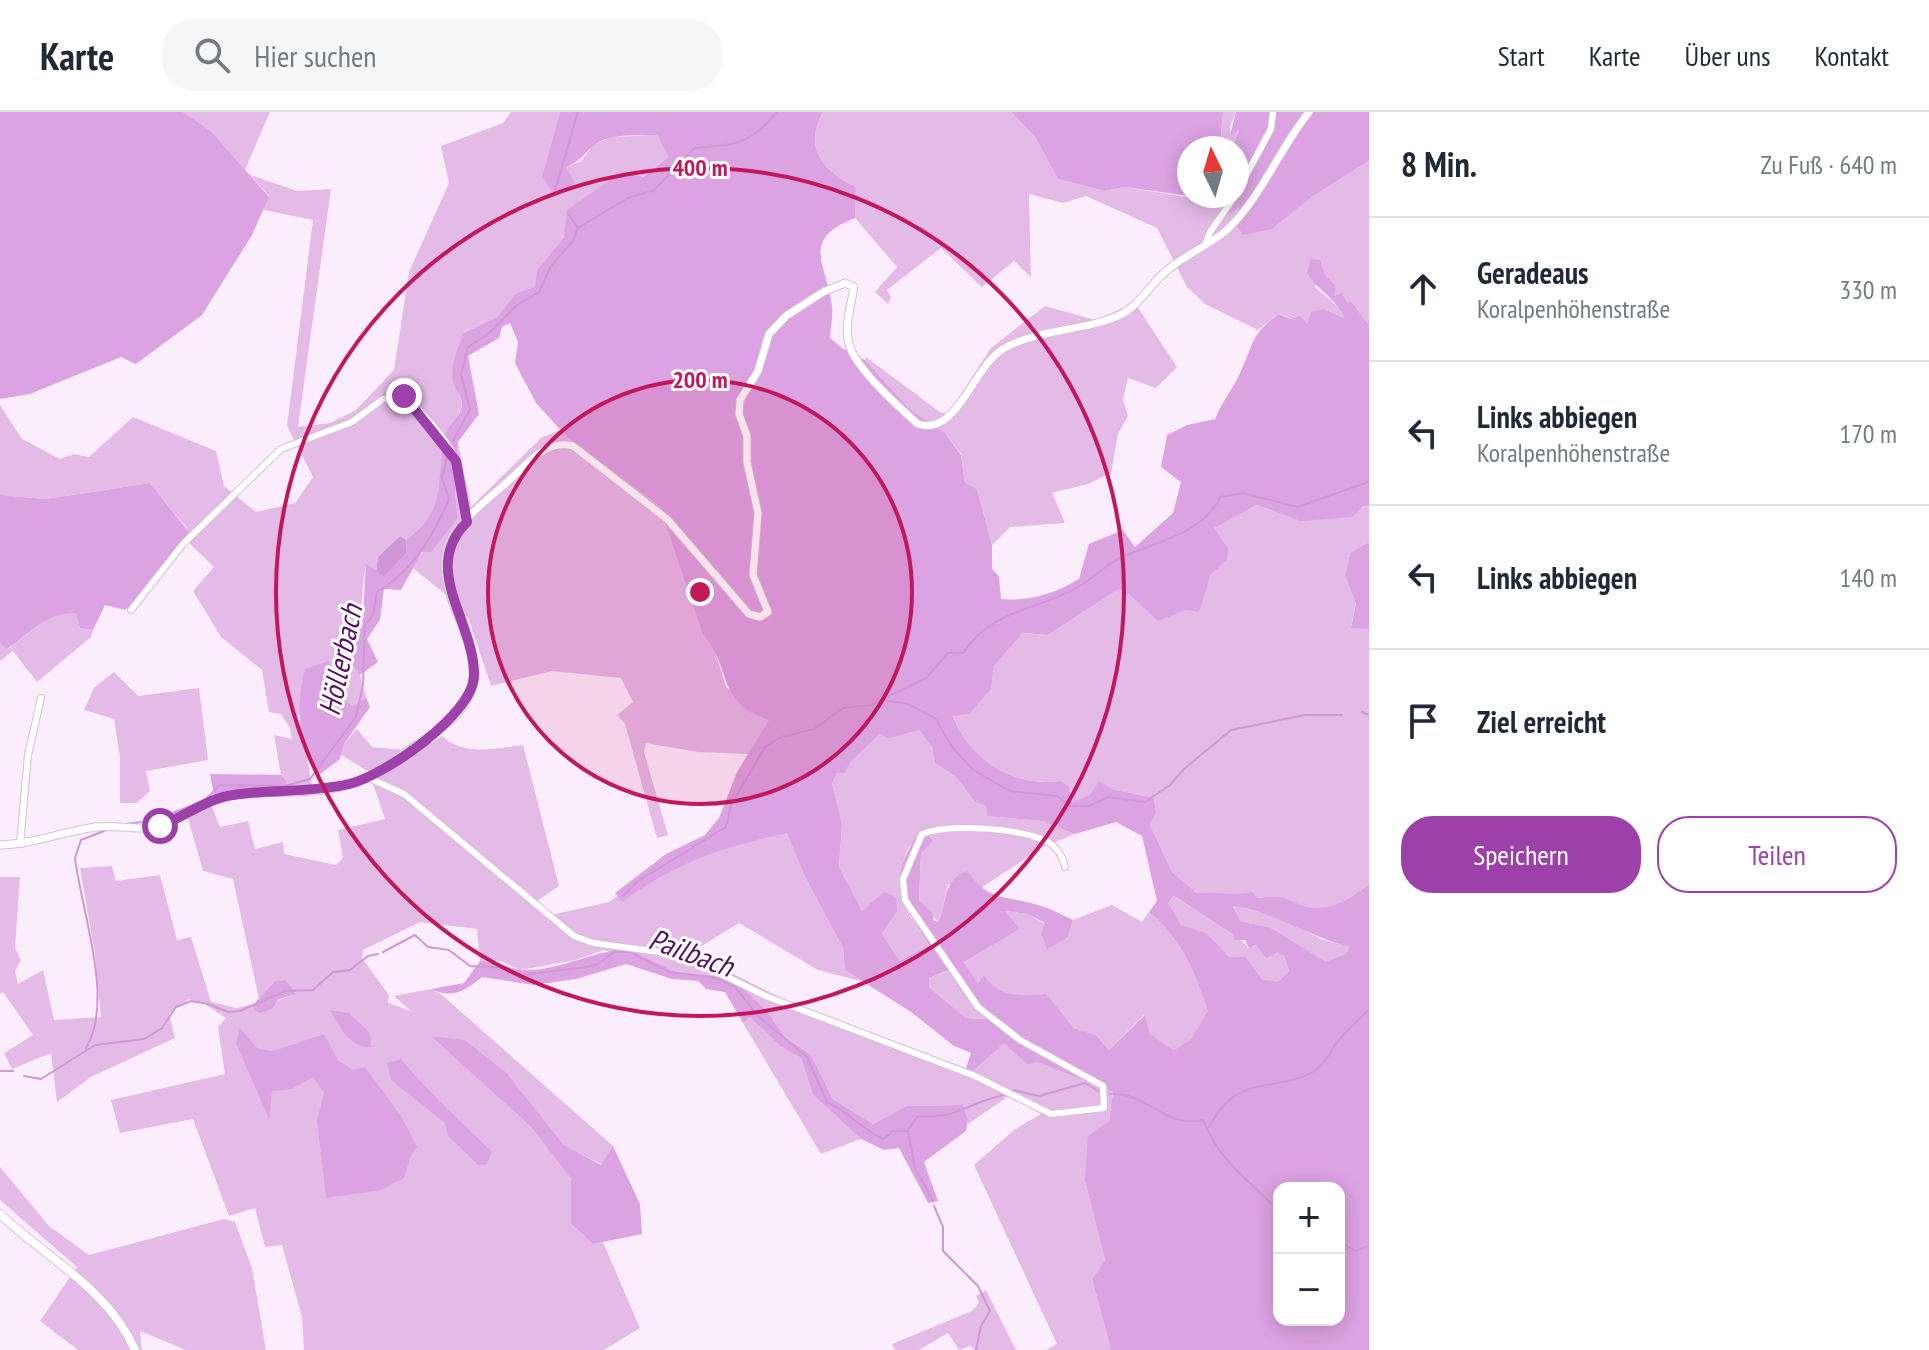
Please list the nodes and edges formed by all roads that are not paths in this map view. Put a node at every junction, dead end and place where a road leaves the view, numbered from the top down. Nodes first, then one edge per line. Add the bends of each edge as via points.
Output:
1 (1273, 112) edge
2 (1309, 112) edge
3 (1249, 170) edge
4 (1226, 208) edge
5 (1205, 245) junction
6 (467, 522) junction
7 (131, 610) dead end
8 (41, 698) dead end
9 (367, 777) junction
10 (20, 844) junction
11 (0, 845) edge
12 (1065, 867) dead end
13 (0, 1214) edge
14 (135, 1350) edge

1 - 3 street via 1271,129
2 - 5 street via 1246,206 1228,229
4 - 5 street
5 - 6 street via 1166,270 1119,315 1003,349 989,359 950,419 937,425 918,424 857,361 847,328 854,287 845,283 823,292 786,316 769,334 758,371 740,400 758,513 753,575 768,612 760,617 749,614 667,519 573,446 557,445 539,453
6 - 7 street via 456,461 448,447 404,396 389,397 352,422 281,449 183,544
6 - 9 street via 452,539 447,564 473,660 470,695 444,725
8 - 10 street via 28,755
9 - 10 street via 313,790 234,794 150,828 99,826
9 - 12 street via 404,794 574,936 682,955 768,997 975,1076 1051,1114 1104,1108 1103,1086 1020,1040 978,1007 905,900 903,879 922,834 937,828 1030,836 1050,843
10 - 11 street
13 - 14 main road via 105,1301

